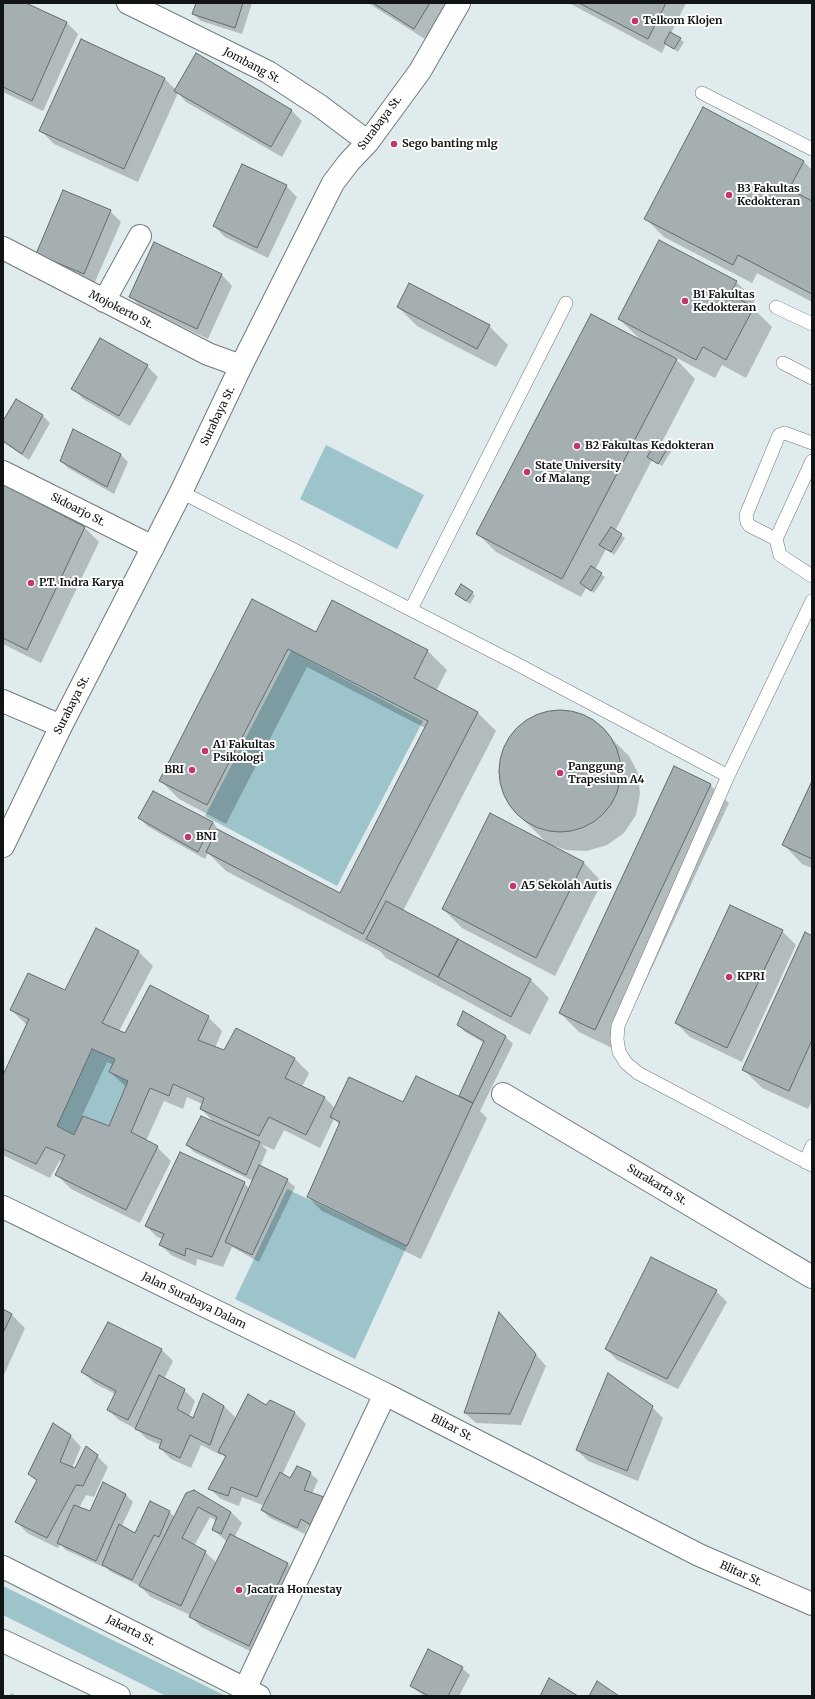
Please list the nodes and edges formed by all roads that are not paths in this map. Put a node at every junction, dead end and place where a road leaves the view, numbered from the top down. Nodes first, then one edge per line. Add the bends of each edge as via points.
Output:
1 (128, 3) edge
2 (459, 3) edge
3 (702, 93) dead end
4 (368, 142) junction
5 (812, 149) edge
6 (140, 236) dead end
7 (3, 248) edge
8 (104, 301) junction
9 (566, 303) dead end
10 (776, 307) dead end
11 (812, 324) edge
12 (783, 363) dead end
13 (241, 366) junction
14 (812, 378) edge
15 (812, 443) edge
16 (812, 461) edge
17 (3, 472) edge
18 (181, 492) junction
19 (776, 539) junction
20 (153, 547) junction
21 (812, 576) edge
22 (812, 601) edge
23 (411, 609) junction
24 (3, 701) edge
25 (61, 726) junction
26 (728, 776) junction
27 (3, 846) edge
28 (503, 1094) dead end
29 (812, 1146) edge
30 (809, 1163) edge
31 (3, 1207) edge
32 (812, 1277) edge
33 (385, 1394) junction
34 (3, 1567) edge
35 (812, 1604) edge
36 (3, 1641) edge
37 (252, 1692) edge
38 (119, 1696) edge

1 - 4 street, Jombang St. via 268,72
2 - 4 street, Surabaya St. via 420,71
3 - 5 lane
4 - 13 street, Surabaya St. via 333,184
6 - 8 street
7 - 8 street, Mojokerto St.
8 - 13 street, Mojokerto St. via 208,354
9 - 23 lane
10 - 11 lane
12 - 14 lane
13 - 18 street, Surabaya St.
15 - 19 lane via 785,433 779,435 746,515 750,526
16 - 19 lane
17 - 20 street, Sidoarjo St.
18 - 20 street, Surabaya St.
18 - 23 lane
19 - 21 lane via 780,555
20 - 25 street, Surabaya St.
22 - 26 lane
23 - 26 lane
24 - 25 street
25 - 27 street, Surabaya St.
26 - 30 lane via 618,1026 619,1052 626,1063 638,1073
28 - 32 street, Surakarta St.
29 - 30 lane
31 - 33 street, Jalan Surabaya Dalam
33 - 35 street, Blitar St. via 700,1555
33 - 37 street
34 - 37 street, Jakarta St.
36 - 38 street

